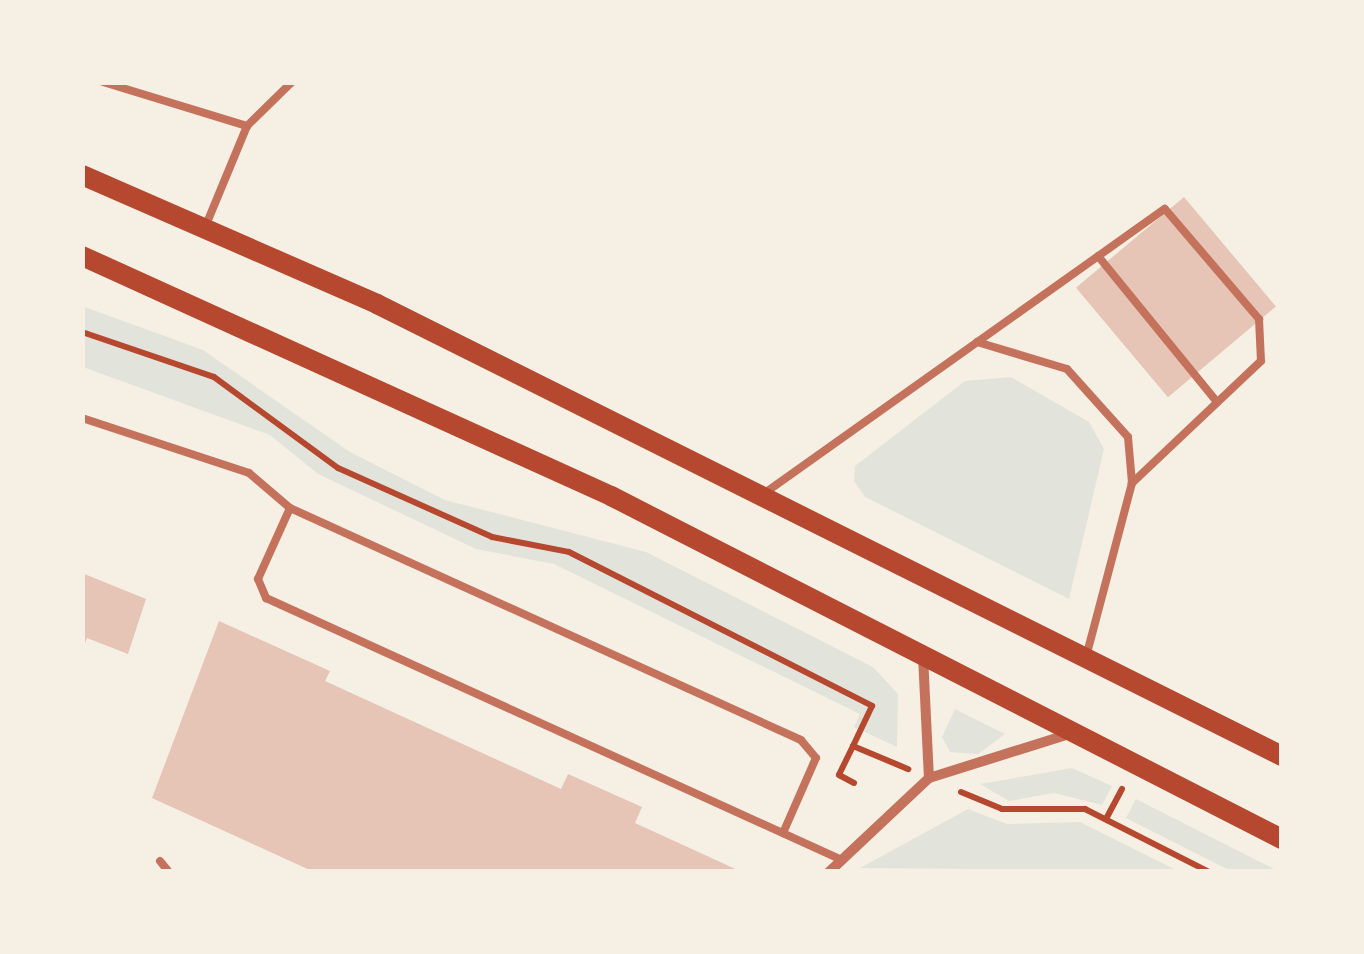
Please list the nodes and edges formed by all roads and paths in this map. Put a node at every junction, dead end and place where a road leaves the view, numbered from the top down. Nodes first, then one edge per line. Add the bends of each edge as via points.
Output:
1 (103, 82) edge
2 (292, 82) edge
3 (247, 126) junction
4 (82, 175) edge
5 (204, 228) junction
6 (82, 256) edge
7 (1098, 256) junction
8 (82, 332) edge
9 (976, 342) junction
10 (1218, 402) junction
11 (82, 418) edge
12 (1132, 483) junction
13 (762, 495) junction
14 (290, 508) junction
15 (923, 656) junction
16 (1086, 657) junction
17 (1072, 733) junction
18 (853, 746) junction
19 (1282, 756) edge
20 (929, 778) junction
21 (854, 783) dead end
22 (783, 834) junction
23 (1282, 838) edge
24 (160, 860) dead end
25 (842, 860) junction
26 (170, 872) edge
27 (829, 872) edge
28 (1209, 872) edge

1 - 3 lane
2 - 3 lane
3 - 5 lane
4 - 5 main road
5 - 13 main road
6 - 15 main road via 594,487
7 - 9 lane
7 - 10 lane
7 - 10 lane via 1165,208 1259,319 1261,361
8 - 18 path via 214,377 338,468 492,536 569,552 872,706
9 - 12 lane via 1067,369 1128,438
9 - 13 lane
10 - 12 lane
11 - 14 lane via 248,473
12 - 16 lane
13 - 16 main road
14 - 22 lane via 258,579 266,598
14 - 22 lane via 812,747 813,768
15 - 17 main road
15 - 20 street
16 - 19 main road
17 - 20 street
17 - 23 main road
18 - 20 path
18 - 21 path via 839,775
20 - 25 street
20 - 28 path via 1002,809 1085,809
22 - 25 lane
24 - 26 lane
25 - 27 street

